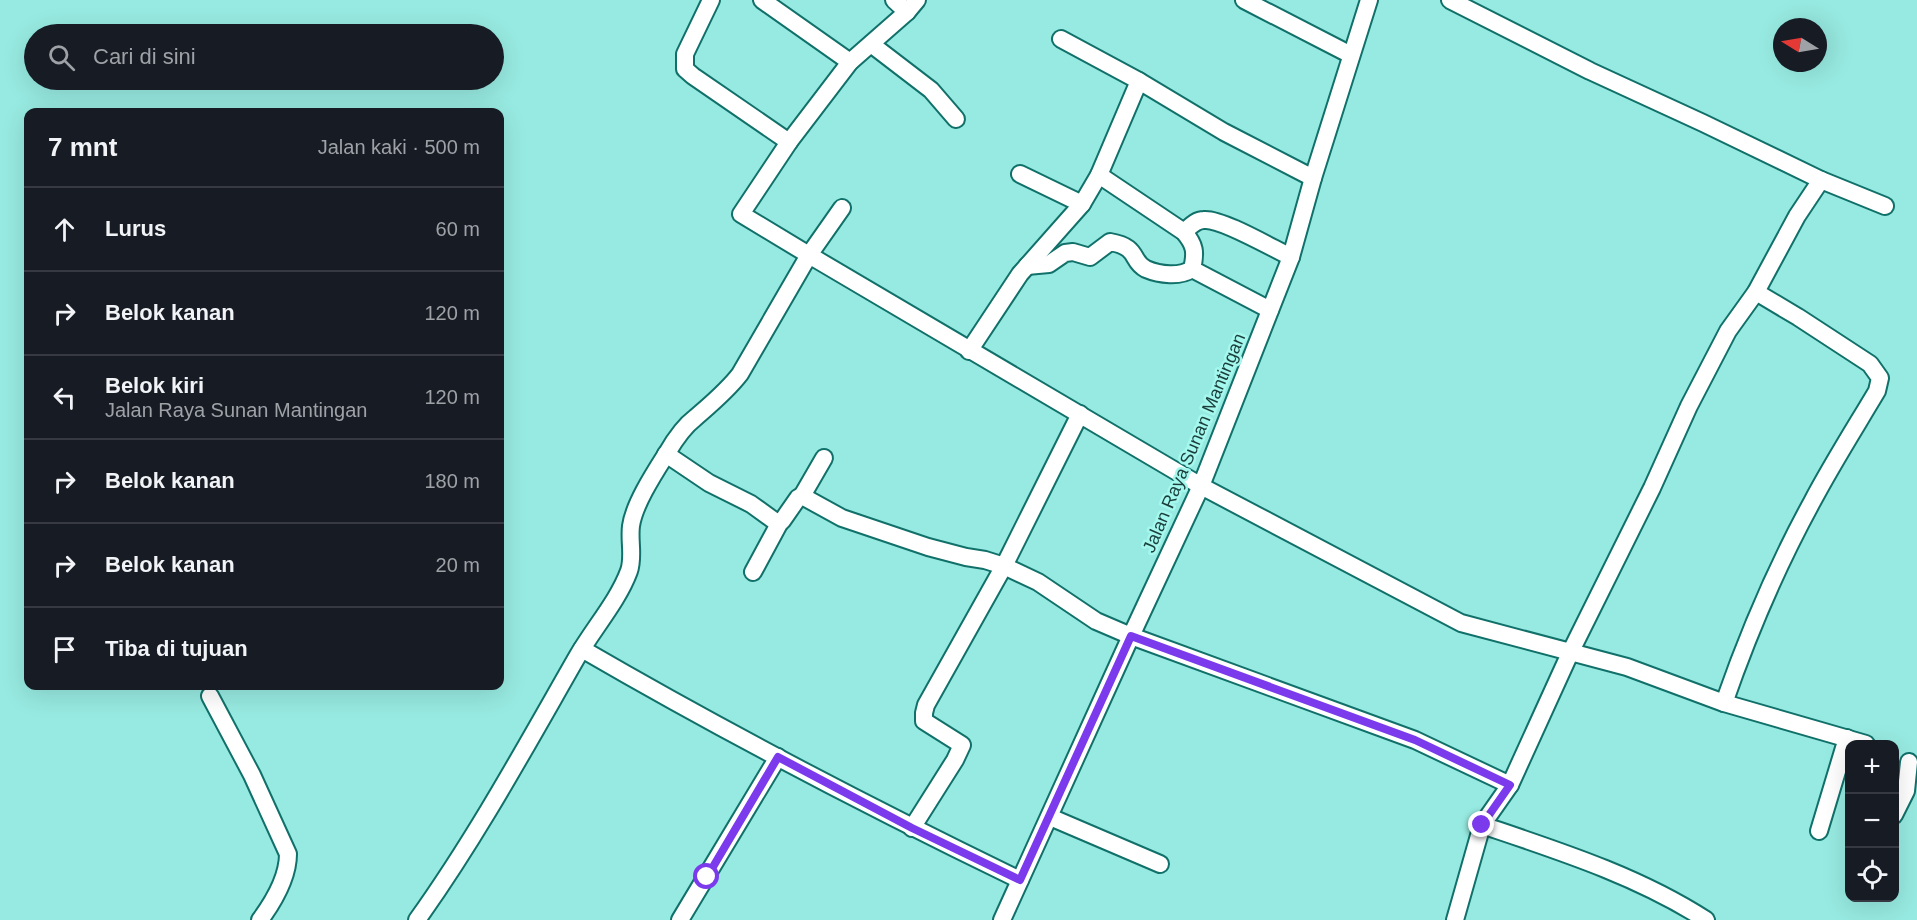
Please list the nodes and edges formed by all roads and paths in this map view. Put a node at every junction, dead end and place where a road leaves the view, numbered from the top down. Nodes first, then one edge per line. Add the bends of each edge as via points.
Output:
1 (711, 0) edge
2 (762, 0) edge
3 (894, 0) edge
4 (1244, 0) edge
5 (1369, 0) edge
6 (1450, 0) edge
7 (912, 6) edge
8 (1061, 39) dead end
9 (871, 44) junction
10 (1351, 55) junction
11 (850, 62) junction
12 (1138, 81) junction
13 (956, 119) dead end
14 (789, 141) junction
15 (1020, 174) dead end
16 (1099, 175) junction
17 (1313, 178) junction
18 (1821, 180) junction
19 (1082, 204) junction
20 (1886, 206) dead end
21 (842, 208) dead end
22 (1184, 232) junction
23 (809, 255) junction
24 (1291, 257) junction
25 (1026, 266) junction
26 (1192, 269) junction
27 (1756, 292) junction
28 (1270, 310) junction
29 (969, 351) junction
30 (1080, 414) junction
31 (666, 454) junction
32 (824, 458) dead end
33 (1201, 486) junction
34 (802, 496) junction
35 (780, 522) junction
36 (1004, 566) junction
37 (753, 572) dead end
38 (1131, 636) junction
39 (582, 649) junction
40 (1571, 651) junction
41 (210, 696) dead end
42 (1724, 703) junction
43 (1847, 738) junction
44 (1853, 740) edge
45 (778, 757) junction
46 (1907, 761) edge
47 (1510, 785) junction
48 (1899, 805) edge
49 (1050, 817) junction
50 (1482, 825) junction
51 (912, 828) junction
52 (1819, 831) dead end
53 (1160, 864) dead end
54 (1020, 880) junction
55 (260, 920) edge
56 (417, 920) edge
57 (680, 920) edge
58 (1002, 920) edge
59 (1455, 920) edge
60 (1706, 920) edge

1 - 14 street via 685,54 685,69
2 - 11 street
3 - 7 street
4 - 10 street
5 - 10 street, Jalan Raya Sunan Mantingan
6 - 18 street
7 - 9 street
8 - 12 street
9 - 11 street
9 - 13 street via 931,90
10 - 17 street, Jalan Raya Sunan Mantingan
11 - 14 street
12 - 16 street
12 - 17 street
14 - 23 street via 741,214
15 - 19 street
16 - 19 street
16 - 22 street
17 - 24 street, Jalan Raya Sunan Mantingan
18 - 20 street
18 - 27 street
19 - 25 street
21 - 23 street
22 - 24 street via 1206,219
22 - 26 street via 1196,251
23 - 29 street
23 - 31 street via 740,374 694,418
24 - 28 street, Jalan Raya Sunan Mantingan
25 - 26 street via 1049,264 1065,253 1090,257 1112,242 1132,250 1145,268 1178,275
25 - 29 street
26 - 28 street
27 - 40 street via 1728,331 1689,406
27 - 42 street via 1868,362 1880,381 1810,503 1775,576
28 - 33 street, Jalan Raya Sunan Mantingan
29 - 30 street
30 - 33 street
30 - 36 street
31 - 35 street
31 - 39 street via 631,525 630,570
32 - 34 street
33 - 38 street, Jalan Raya Sunan Mantingan
33 - 40 street via 1461,623
34 - 35 street
34 - 36 street via 842,518 928,547
35 - 37 street
36 - 38 street via 1038,582 1096,621
36 - 51 street via 926,705 924,722 962,745
38 - 47 street via 1415,740
38 - 49 street, Jalan Raya Sunan Mantingan
39 - 45 street
39 - 56 street via 493,805
40 - 42 street via 1627,666
40 - 47 street
41 - 55 street via 288,854 283,879
42 - 43 street
43 - 44 street
43 - 52 street
45 - 51 street
45 - 57 street
46 - 48 street via 1906,791
47 - 50 street
49 - 53 street
49 - 54 street, Jalan Raya Sunan Mantingan
50 - 59 street
50 - 60 street via 1573,856 1673,899
51 - 54 street
54 - 58 street, Jalan Raya Sunan Mantingan

